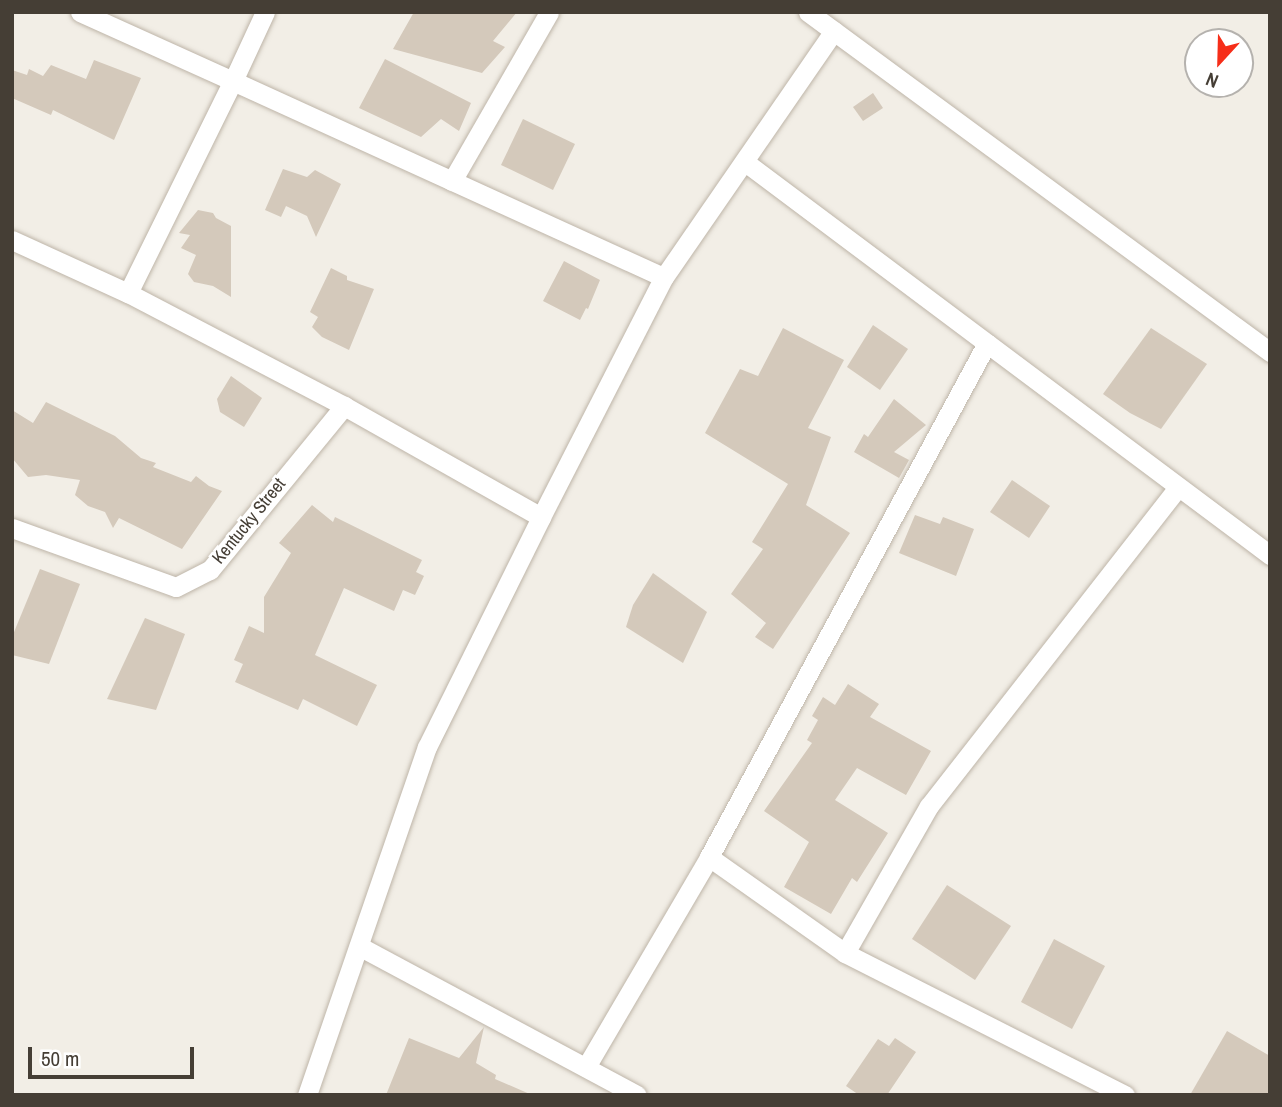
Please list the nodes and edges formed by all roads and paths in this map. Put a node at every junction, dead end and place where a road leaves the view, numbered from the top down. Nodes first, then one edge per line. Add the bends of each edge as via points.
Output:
1 (80, 12) edge
2 (265, 12) edge
3 (549, 12) edge
4 (808, 12) edge
5 (834, 31) junction
6 (233, 81) junction
7 (746, 162) junction
8 (452, 181) junction
9 (12, 240) edge
10 (664, 277) junction
11 (128, 293) junction
12 (986, 342) junction
13 (1270, 352) edge
14 (344, 406) junction
15 (1177, 489) junction
16 (541, 517) junction
17 (12, 528) edge
18 (1270, 555) edge
19 (709, 857) junction
20 (359, 946) junction
21 (845, 953) junction
22 (586, 1067) junction
23 (307, 1095) edge
24 (637, 1095) edge
25 (1125, 1095) edge

1 - 6 street
2 - 6 street
3 - 8 street
4 - 5 street
5 - 7 street
5 - 13 street
6 - 8 street
6 - 11 street
7 - 10 street
7 - 12 street
8 - 10 street
9 - 11 street
10 - 16 street
11 - 14 street
12 - 15 street
12 - 19 street
14 - 16 street
14 - 17 street, Kentucky Street via 210,570 176,587
15 - 18 street
15 - 21 street via 929,806
16 - 20 street via 427,747
19 - 21 street
19 - 22 street
20 - 22 street
20 - 23 street
21 - 25 street
22 - 24 street

